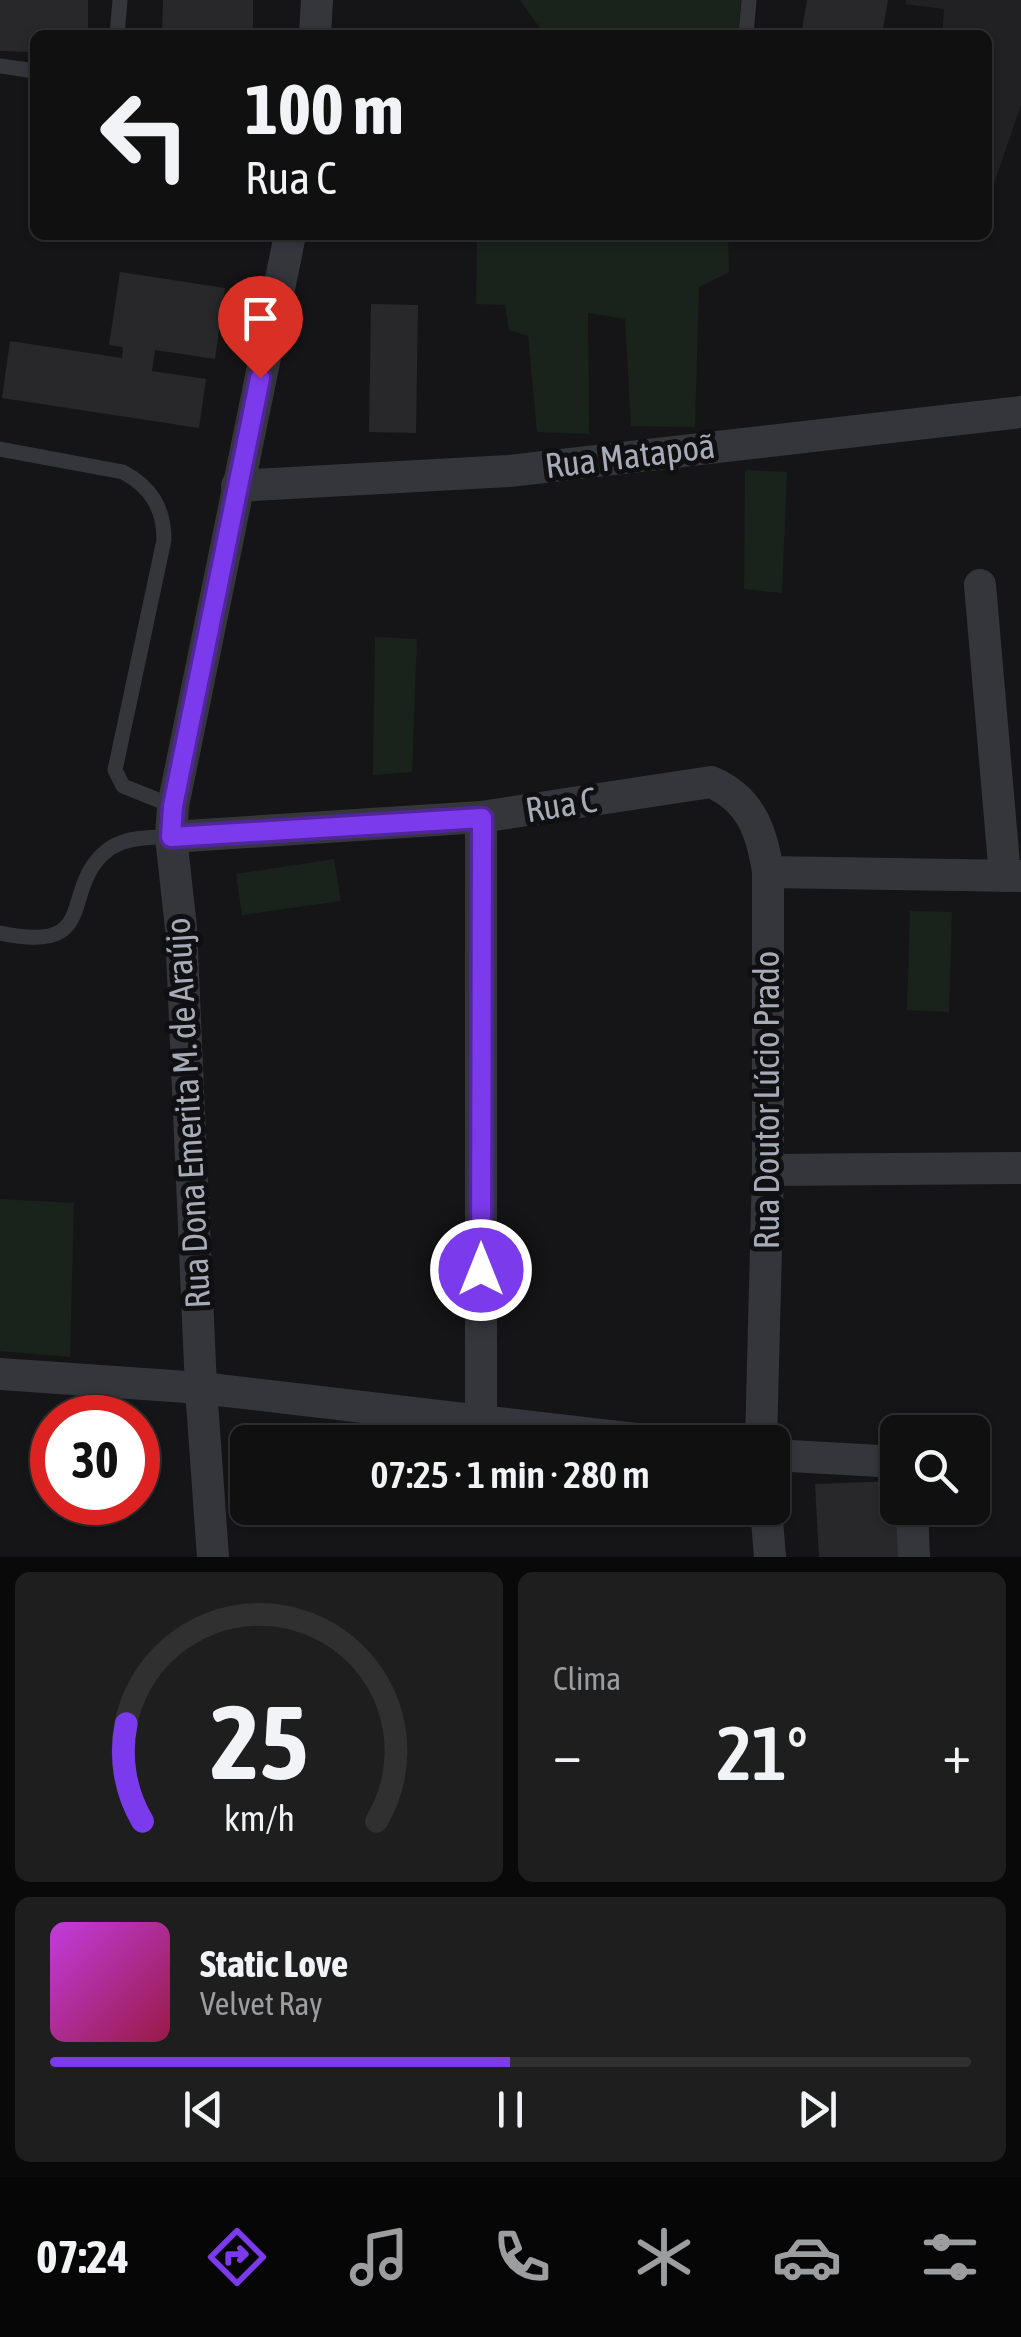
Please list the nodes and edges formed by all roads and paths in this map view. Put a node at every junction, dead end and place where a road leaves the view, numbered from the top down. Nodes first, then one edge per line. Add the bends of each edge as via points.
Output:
1 (120, 0) edge
2 (317, 0) edge
3 (750, 0) edge
4 (117, 30) edge
5 (315, 30) edge
6 (747, 30) edge
7 (0, 66) edge
8 (30, 71) edge
9 (289, 240) edge
10 (1021, 412) edge
11 (0, 449) edge
12 (238, 486) junction
13 (980, 585) dead end
14 (711, 782) joint
15 (482, 818) junction
16 (172, 821) junction
17 (768, 872) junction
18 (1013, 876) edge
19 (0, 933) edge
20 (1021, 1168) edge
21 (768, 1170) junction
22 (0, 1374) edge
23 (201, 1388) junction
24 (481, 1420) junction
25 (522, 1425) edge
26 (761, 1425) edge
27 (790, 1457) edge
28 (880, 1461) edge
29 (767, 1525) edge
30 (913, 1525) edge
31 (214, 1557) edge
32 (770, 1557) edge
33 (914, 1557) edge

1 - 4 lane
2 - 5 street
3 - 6 lane
7 - 8 lane
9 - 12 street, Rua Dona Emerita M. de Araújo
10 - 12 street, Rua Matapoã via 508,471
11 - 16 lane via 124,472 141,481 160,509 164,540 116,770 123,786
12 - 16 street, Rua Dona Emerita M. de Araújo
13 - 18 street
14 - 15 street, Rua C
14 - 17 street, Rua Doutor Lúcio Prado via 730,790 751,814
15 - 16 street, Rua C
15 - 24 street
16 - 19 lane via 111,846 62,930 31,939
16 - 23 street, Rua Dona Emerita M. de Araújo
17 - 18 street
17 - 21 street, Rua Doutor Lúcio Prado
20 - 21 street
21 - 26 street, Rua Doutor Lúcio Prado
22 - 23 street
23 - 24 street
23 - 31 street, Rua Dona Emerita M. de Araújo
24 - 25 street
27 - 28 street
29 - 32 street
30 - 33 street

